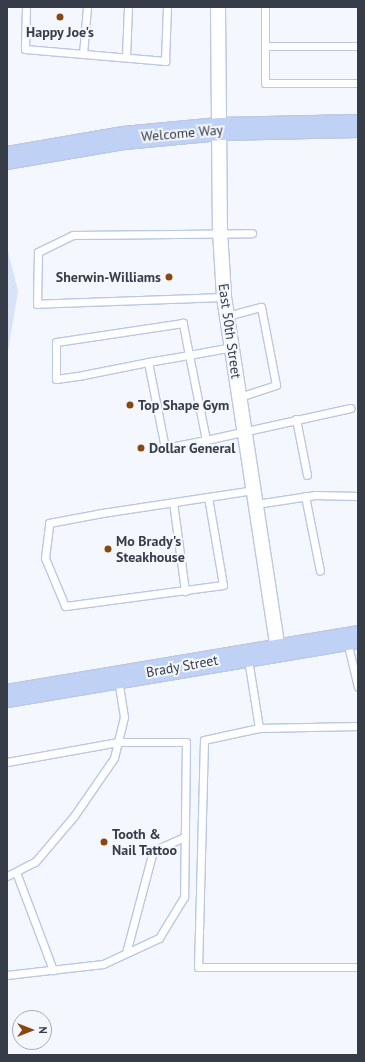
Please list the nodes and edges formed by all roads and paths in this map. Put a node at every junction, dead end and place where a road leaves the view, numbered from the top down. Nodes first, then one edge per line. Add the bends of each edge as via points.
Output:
1 (26, 7) edge
2 (87, 7) edge
3 (128, 7) edge
4 (166, 7) edge
5 (218, 7) edge
6 (265, 7) edge
7 (265, 46) junction
8 (358, 46) edge
9 (84, 54) junction
10 (126, 57) junction
11 (358, 83) edge
12 (358, 126) edge
13 (220, 129) junction
14 (7, 158) edge
15 (220, 231) junction
16 (252, 233) dead end
17 (224, 297) junction
18 (227, 316) junction
19 (232, 347) junction
20 (190, 355) junction
21 (148, 362) junction
22 (239, 397) junction
23 (350, 408) dead end
24 (296, 420) junction
25 (245, 431) junction
26 (206, 440) junction
27 (307, 475) dead end
28 (254, 490) junction
29 (305, 496) junction
30 (358, 496) edge
31 (208, 497) junction
32 (173, 502) junction
33 (256, 504) junction
34 (320, 571) dead end
35 (185, 591) junction
36 (352, 638) edge
37 (278, 650) junction
38 (248, 655) junction
39 (118, 677) junction
40 (358, 687) edge
41 (7, 696) edge
42 (358, 726) edge
43 (259, 728) junction
44 (118, 742) junction
45 (7, 762) edge
46 (185, 837) junction
47 (16, 872) junction
48 (7, 876) edge
49 (126, 953) junction
50 (358, 967) edge
51 (53, 970) junction
52 (7, 975) edge

1 - 9 lane via 25,49
2 - 9 lane
3 - 10 lane
4 - 10 lane via 165,61
5 - 13 street, East 50th Street
6 - 7 lane
7 - 8 lane
7 - 11 lane via 265,83
9 - 10 lane
12 - 13 highway, Welcome Way
13 - 14 highway, Welcome Way via 124,138
13 - 15 street, East 50th Street
15 - 16 lane
15 - 17 street, East 50th Street
15 - 17 lane via 73,235 38,252 36,304
17 - 18 street, East 50th Street
18 - 19 street, East 50th Street
18 - 22 lane via 261,307 276,385
19 - 20 lane
19 - 22 street, East 50th Street
20 - 21 lane
20 - 21 lane via 183,322 56,342 56,379
20 - 26 lane
21 - 26 lane via 165,448
22 - 25 street, East 50th Street
23 - 24 lane
24 - 25 lane
24 - 27 lane
25 - 26 lane
25 - 28 street, East 50th Street
28 - 31 lane
28 - 33 street, East 50th Street
29 - 30 lane
29 - 33 lane
29 - 34 lane
31 - 32 lane
31 - 35 lane via 223,585
32 - 35 lane
32 - 35 lane via 49,523 45,558 65,606
33 - 37 street, East 50th Street
36 - 37 highway, Brady Street
36 - 40 lane
37 - 38 highway, Brady Street
38 - 39 highway, Brady Street
38 - 43 lane
39 - 41 highway, Brady Street
39 - 44 lane via 124,717
42 - 43 lane
43 - 50 lane via 204,740 198,967
44 - 45 lane
44 - 46 lane via 186,742
44 - 47 lane via 114,758 74,816 35,862
46 - 49 lane via 153,852
46 - 49 lane via 184,897 159,938
47 - 48 lane
47 - 51 lane
49 - 51 lane via 102,964
51 - 52 lane

